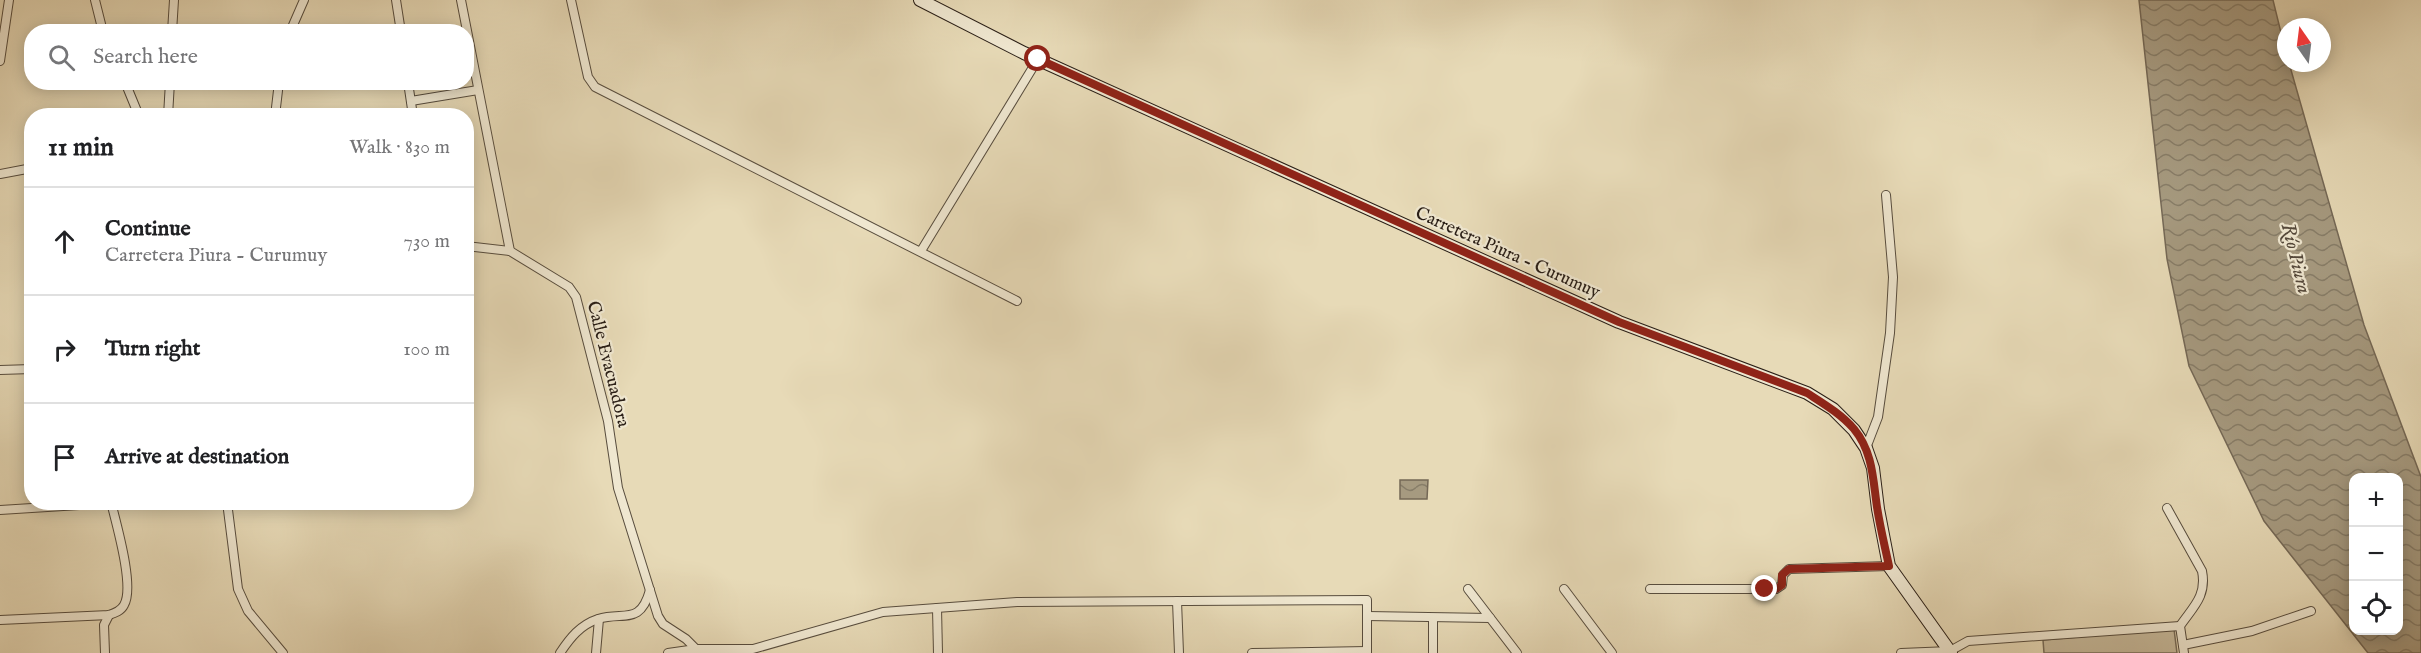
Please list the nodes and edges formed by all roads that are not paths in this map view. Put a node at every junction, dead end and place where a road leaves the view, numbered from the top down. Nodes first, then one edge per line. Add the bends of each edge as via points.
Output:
1 (9, 0) edge
2 (95, 0) edge
3 (174, 0) edge
4 (304, 0) edge
5 (396, 0) edge
6 (461, 0) edge
7 (571, 0) edge
8 (920, 0) edge
9 (101, 24) edge
10 (172, 24) edge
11 (294, 24) edge
12 (400, 24) edge
13 (466, 24) edge
14 (1038, 59) junction
15 (0, 61) edge
16 (474, 69) edge
17 (129, 90) edge
18 (170, 90) edge
19 (278, 90) edge
20 (409, 90) edge
21 (478, 90) junction
22 (411, 101) junction
23 (136, 108) edge
24 (168, 108) edge
25 (276, 108) edge
26 (412, 108) edge
27 (24, 170) edge
28 (0, 174) edge
29 (1886, 195) dead end
30 (474, 247) edge
31 (510, 250) junction
32 (921, 251) junction
33 (1017, 301) dead end
34 (24, 369) edge
35 (0, 370) edge
36 (1866, 448) junction
37 (24, 508) edge
38 (2167, 508) dead end
39 (0, 510) edge
40 (113, 510) edge
41 (228, 510) edge
42 (1889, 566) junction
43 (1468, 589) dead end
44 (1564, 589) dead end
45 (1650, 589) dead end
46 (651, 590) junction
47 (1177, 601) junction
48 (937, 608) junction
49 (2311, 611) dead end
50 (109, 615) junction
51 (1367, 616) junction
52 (1433, 618) junction
53 (1490, 618) junction
54 (599, 619) junction
55 (0, 620) edge
56 (2180, 626) junction
57 (2184, 649) edge
58 (698, 651) edge
59 (1366, 652) edge
60 (1516, 652) edge
61 (1951, 652) edge
62 (105, 653) edge
63 (283, 653) edge
64 (560, 653) edge
65 (596, 653) edge
66 (668, 653) edge
67 (938, 653) edge
68 (1179, 653) edge
69 (1252, 653) edge
70 (1433, 653) edge
71 (1612, 653) edge
72 (1901, 653) edge

1 - 15 street
2 - 9 street
3 - 10 street
4 - 11 street
5 - 12 street
6 - 13 street
7 - 32 street via 588,77 595,87
8 - 14 main road, Carretera Piura - Curumuy
14 - 32 street
14 - 36 main road, Carretera Piura - Curumuy via 1619,322 1807,393 1833,409
16 - 21 street
17 - 23 street
18 - 24 street
19 - 25 street
20 - 22 street
21 - 22 street
21 - 31 street
22 - 26 street
27 - 28 street
29 - 36 street via 1893,277 1890,333 1878,417
30 - 31 street
31 - 46 street, Calle Evacuadora via 569,288 576,297 608,421 618,488
32 - 33 street
34 - 35 street
36 - 42 main road, Carretera Piura - Curumuy via 1873,468
37 - 39 street
38 - 56 street via 2204,581 2201,597
40 - 50 street via 124,553 127,598 118,612
41 - 63 street via 238,589 245,605
42 - 45 street via 1789,569 1776,589
42 - 61 main road, Carretera Piura - Curumuy
43 - 53 street
44 - 71 street
46 - 54 street via 647,603 632,615
46 - 58 street, Calle Evacuadora via 663,624
47 - 48 street via 1017,602
47 - 51 street via 1367,600
47 - 68 street
48 - 58 street via 862,616 753,649
48 - 67 street
49 - 57 street
50 - 55 street
50 - 62 street via 104,625
51 - 52 street
51 - 59 street
52 - 53 street
52 - 70 street
53 - 60 street
54 - 64 street via 573,634
54 - 65 street
56 - 57 street
56 - 61 street via 1968,641
58 - 66 street
59 - 69 street
61 - 72 street

